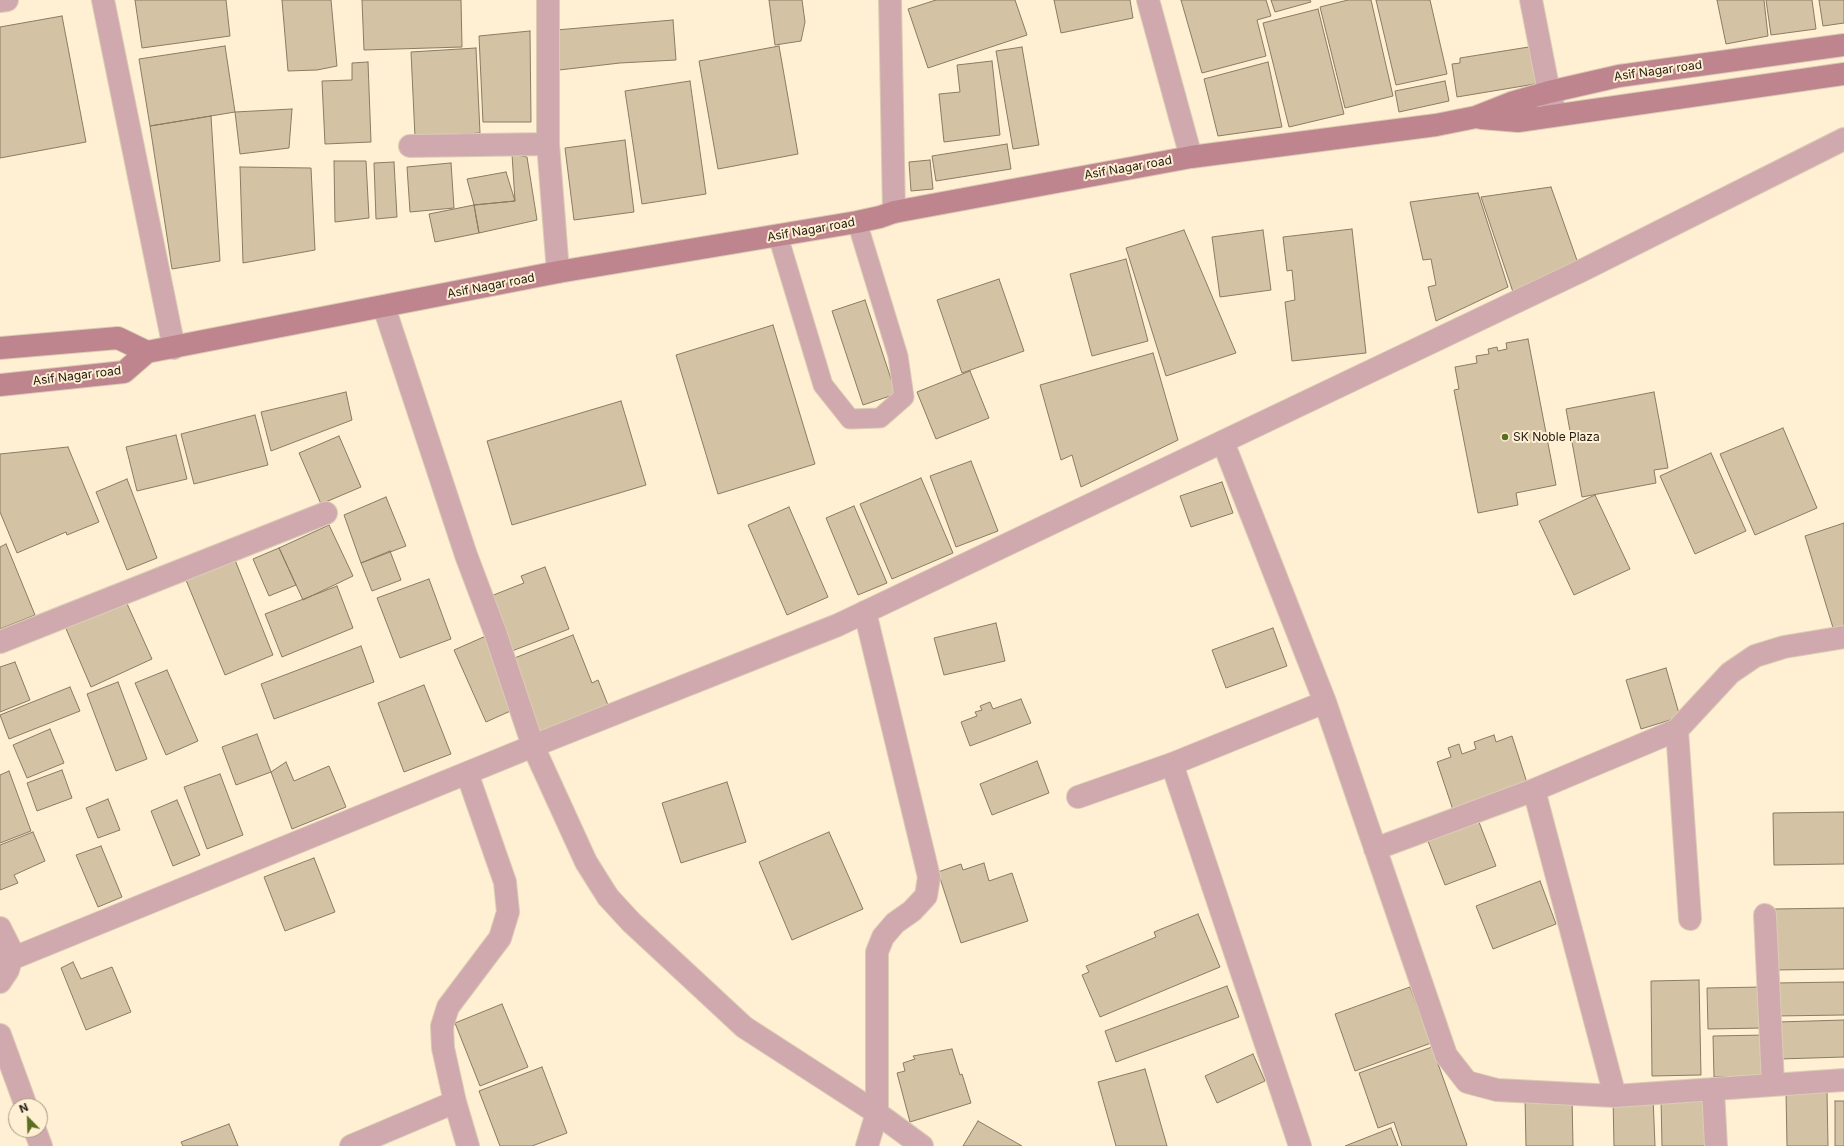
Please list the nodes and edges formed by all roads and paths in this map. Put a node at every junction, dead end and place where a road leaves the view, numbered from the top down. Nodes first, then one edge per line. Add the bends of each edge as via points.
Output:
1 (7, 0) edge
2 (103, 0) edge
3 (548, 0) edge
4 (890, 0) edge
5 (1148, 0) edge
6 (1531, 0) edge
7 (0, 1) edge
8 (1844, 45) edge
9 (1844, 74) edge
10 (1549, 92) junction
11 (1556, 115) junction
12 (1476, 117) junction
13 (1844, 139) edge
14 (548, 144) junction
15 (410, 146) dead end
16 (1191, 157) junction
17 (894, 212) junction
18 (857, 222) junction
19 (778, 236) junction
20 (558, 272) junction
21 (384, 307) junction
22 (0, 348) edge
23 (174, 348) junction
24 (146, 352) junction
25 (0, 385) edge
26 (1223, 442) junction
27 (326, 513) dead end
28 (865, 612) junction
29 (1844, 637) edge
30 (0, 642) edge
31 (1325, 702) junction
32 (1678, 730) junction
33 (533, 746) junction
34 (1172, 764) junction
35 (467, 773) junction
36 (1534, 790) junction
37 (1078, 797) dead end
38 (1375, 849) junction
39 (1765, 915) dead end
40 (1690, 919) dead end
41 (0, 928) edge
42 (11, 959) junction
43 (0, 982) edge
44 (0, 1035) edge
45 (1844, 1080) edge
46 (1773, 1084) junction
47 (1713, 1089) junction
48 (1615, 1096) junction
49 (23, 1098) edge
50 (455, 1102) junction
51 (877, 1113) junction
52 (351, 1146) edge
53 (468, 1146) edge
54 (867, 1146) edge
55 (922, 1146) edge
56 (1300, 1146) edge
57 (1716, 1146) edge

1 - 7 street
2 - 23 street
3 - 14 street
4 - 17 street
5 - 16 street
6 - 10 street
8 - 10 main road, Asif Nagar road via 1619,76
9 - 11 main road, Asif Nagar road
10 - 11 street
10 - 12 main road, Asif Nagar road
11 - 12 main road, Asif Nagar road via 1518,121
12 - 16 main road, Asif Nagar road via 1436,125
13 - 26 street via 1583,270
14 - 15 street
14 - 20 street
16 - 17 main road, Asif Nagar road
17 - 18 main road, Asif Nagar road
18 - 19 main road, Asif Nagar road
18 - 19 lane via 898,356 904,397 880,418 850,419 823,385
19 - 20 main road, Asif Nagar road
20 - 21 main road, Asif Nagar road
21 - 23 main road, Asif Nagar road
21 - 33 street via 466,555
22 - 24 main road via 118,338
23 - 24 main road, Asif Nagar road
24 - 25 main road, Asif Nagar road via 124,372
26 - 28 street
26 - 31 street
27 - 30 street
28 - 33 street
28 - 51 street via 929,877 926,896 912,911 895,923 883,937 877,952
29 - 32 street via 1784,647 1755,656 1730,673
31 - 34 street
31 - 38 street
32 - 36 street
32 - 40 street
33 - 35 street
33 - 51 street via 586,862 608,897 631,922 744,1027
34 - 37 street
34 - 56 street
35 - 42 street
35 - 50 street via 505,882 508,912 500,938 448,1007 442,1026 443,1048
36 - 38 street
36 - 48 street
38 - 48 street via 1446,1055 1467,1082 1497,1090
39 - 46 street
41 - 42 street via 10,948
42 - 43 street via 8,970
44 - 49 street
45 - 46 street
46 - 47 street
47 - 48 street
47 - 57 street
50 - 52 street
50 - 53 street
51 - 54 street
51 - 55 street

